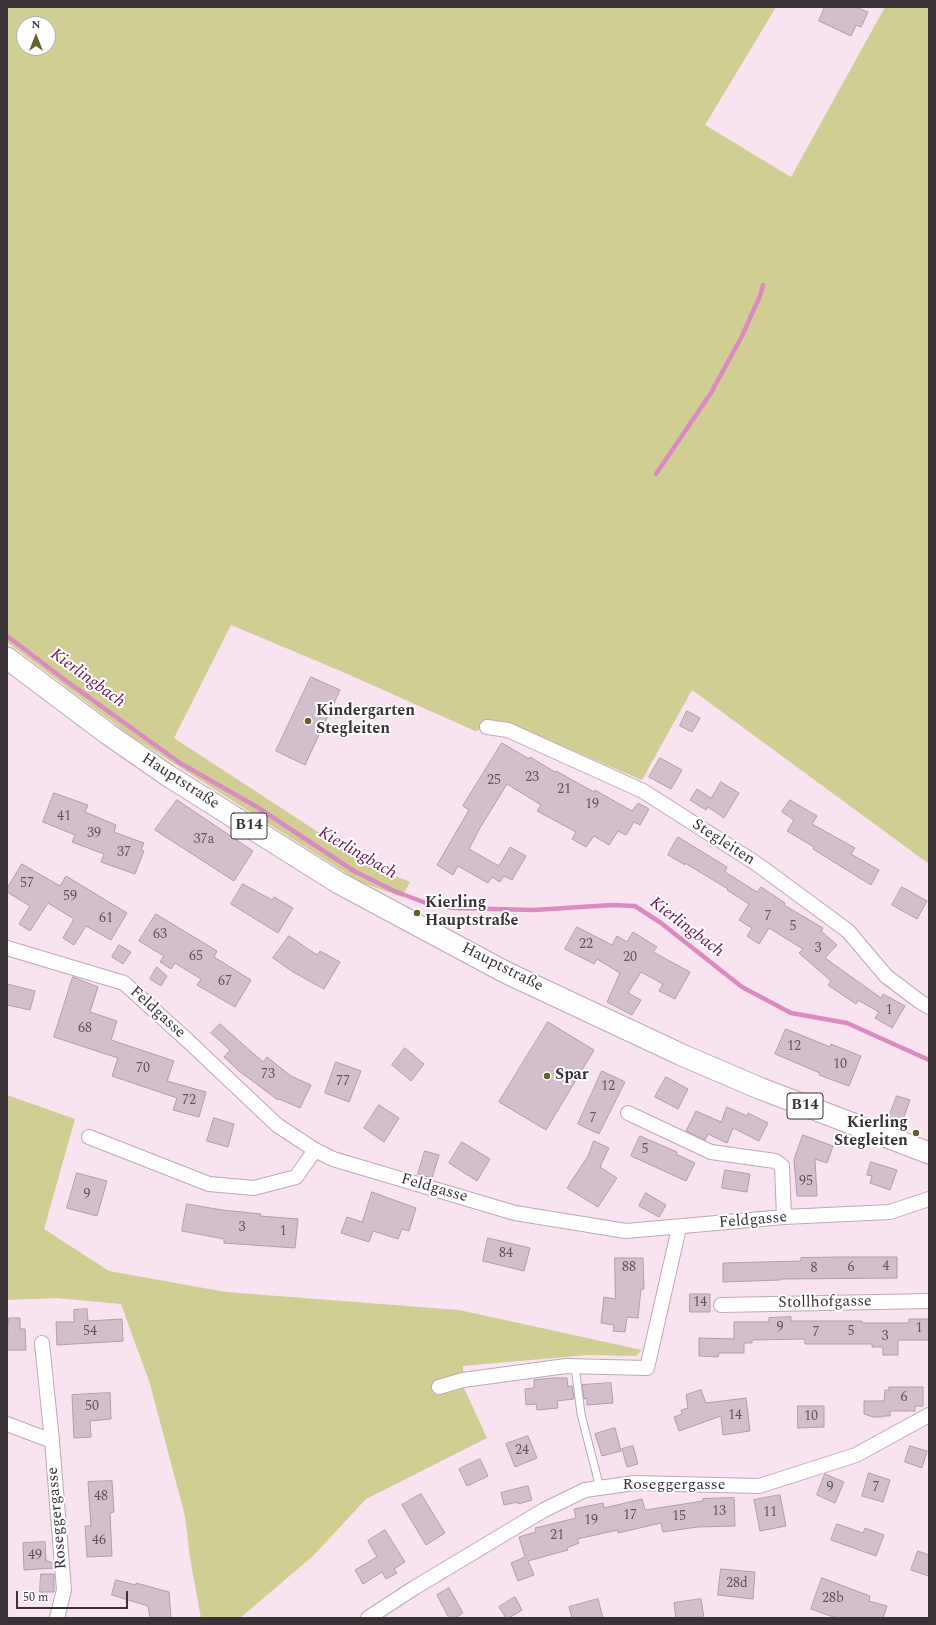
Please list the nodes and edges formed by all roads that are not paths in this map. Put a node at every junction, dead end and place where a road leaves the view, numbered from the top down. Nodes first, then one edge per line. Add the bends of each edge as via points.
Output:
1 (7, 658) edge
2 (487, 727) dead end
3 (7, 948) edge
4 (929, 1007) edge
5 (628, 1113) dead end
6 (89, 1137) dead end
7 (315, 1150) junction
8 (929, 1153) edge
9 (929, 1199) edge
10 (784, 1217) junction
11 (679, 1228) junction
12 (929, 1301) edge
13 (721, 1305) dead end
14 (42, 1343) dead end
15 (575, 1366) junction
16 (439, 1387) dead end
17 (929, 1415) edge
18 (7, 1424) edge
19 (52, 1441) junction
20 (600, 1488) junction
21 (57, 1618) edge
22 (368, 1618) edge

1 - 8 main road, Hauptstraße / B14 via 167,775 339,883 505,972 682,1055 766,1091
2 - 4 street, Stegleiten via 508,730 643,791 756,864 848,931 886,976
3 - 7 street, Feldgasse via 124,983 277,1125
5 - 10 street via 711,1152 775,1162 782,1166
6 - 7 street via 209,1184 254,1188 296,1177
7 - 11 street, Feldgasse via 333,1159 515,1213 626,1231
9 - 10 street, Feldgasse via 890,1212
10 - 11 street, Feldgasse
11 - 15 street via 647,1368
12 - 13 street, Stollhofgasse
14 - 19 street, Roseggergasse
15 - 16 street via 463,1380
15 - 20 lane via 581,1414
17 - 20 street, Roseggergasse via 856,1455 759,1486 634,1483
18 - 19 street
19 - 21 street, Roseggergasse via 64,1590
20 - 22 street, Roseggergasse via 585,1490 544,1510

